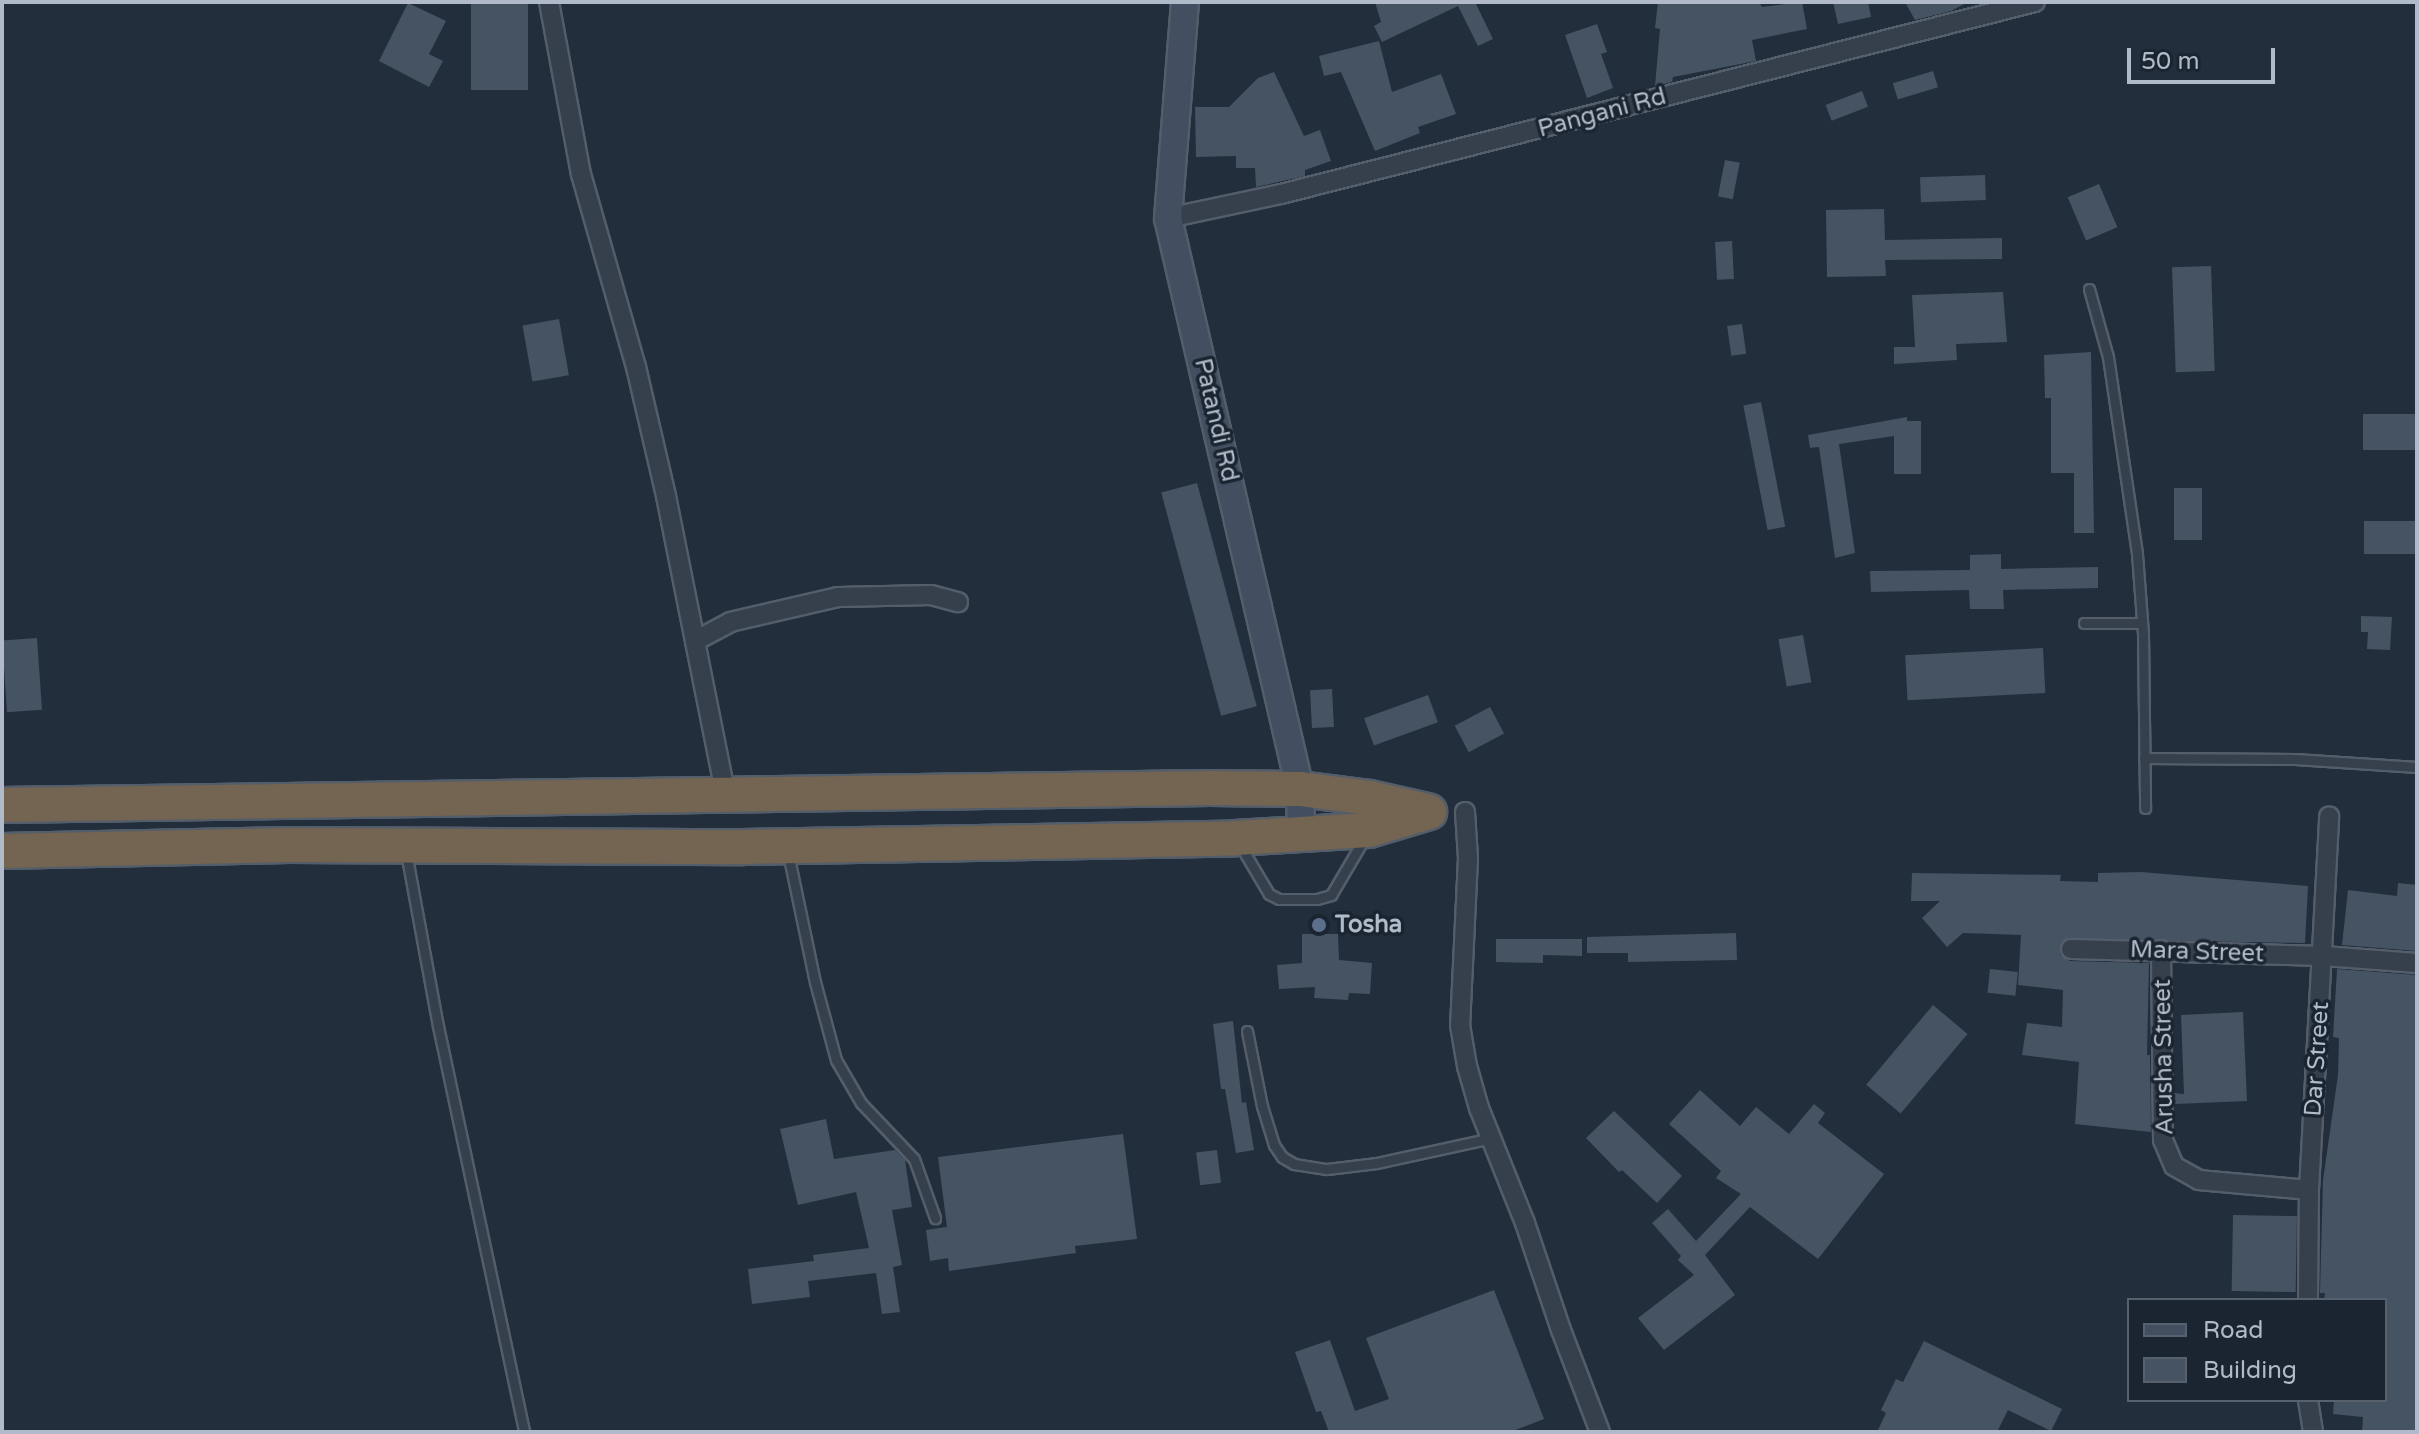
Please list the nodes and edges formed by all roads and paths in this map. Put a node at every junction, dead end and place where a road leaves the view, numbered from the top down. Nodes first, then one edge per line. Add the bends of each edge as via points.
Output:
1 (549, 2) edge
2 (1185, 2) edge
3 (2035, 2) edge
4 (1168, 218) junction
5 (2089, 289) dead end
6 (958, 602) dead end
7 (2084, 623) dead end
8 (2142, 623) junction
9 (695, 641) junction
10 (2144, 758) junction
11 (2417, 767) edge
12 (1300, 789) junction
13 (725, 792) junction
14 (428, 800) junction
15 (284, 801) junction
16 (2, 805) edge
17 (2145, 808) dead end
18 (1465, 812) dead end
19 (2329, 817) dead end
20 (1369, 830) junction
21 (1301, 834) junction
22 (1235, 838) junction
23 (418, 844) junction
24 (289, 845) junction
25 (787, 846) junction
26 (2, 851) edge
27 (2071, 949) dead end
28 (2161, 950) junction
29 (2324, 956) junction
30 (2417, 963) edge
31 (1247, 1031) dead end
32 (1492, 1138) junction
33 (2309, 1190) junction
34 (935, 1218) dead end
35 (2308, 1298) edge
36 (2308, 1402) edge
37 (524, 1432) edge
38 (1600, 1432) edge
39 (2313, 1432) edge

1 - 9 street via 581,174 636,367
2 - 4 street, Patandi Rd
3 - 4 street, Pangani Rd via 1281,194
4 - 12 street, Patandi Rd
5 - 8 lane via 2108,357
6 - 9 street via 931,595 838,597 730,622
7 - 8 lane
8 - 10 lane
9 - 13 street
10 - 11 lane
10 - 17 lane
12 - 13 highway
12 - 20 highway via 1429,812
12 - 21 street, Patandi Rd
13 - 14 highway
14 - 15 highway
14 - 23 highway
15 - 16 highway
15 - 24 highway
18 - 32 street via 1468,858 1460,1025 1471,1080
19 - 29 street, Dar Street
20 - 21 highway
20 - 22 lane via 1331,895 1317,899 1269,894
21 - 22 highway
22 - 25 highway
23 - 24 highway
23 - 25 highway
23 - 37 lane via 438,1026
24 - 26 highway
25 - 34 lane via 836,1060 861,1103 914,1159
27 - 28 street, Mara Street
28 - 29 street, Mara Street
28 - 33 street, Arusha Street via 2163,1140 2174,1166 2199,1180
29 - 30 street, Mara Street
29 - 33 street, Dar Street
31 - 32 lane via 1274,1145 1294,1164 1327,1169 1377,1163
32 - 38 street
33 - 35 street, Dar Street
36 - 39 street

